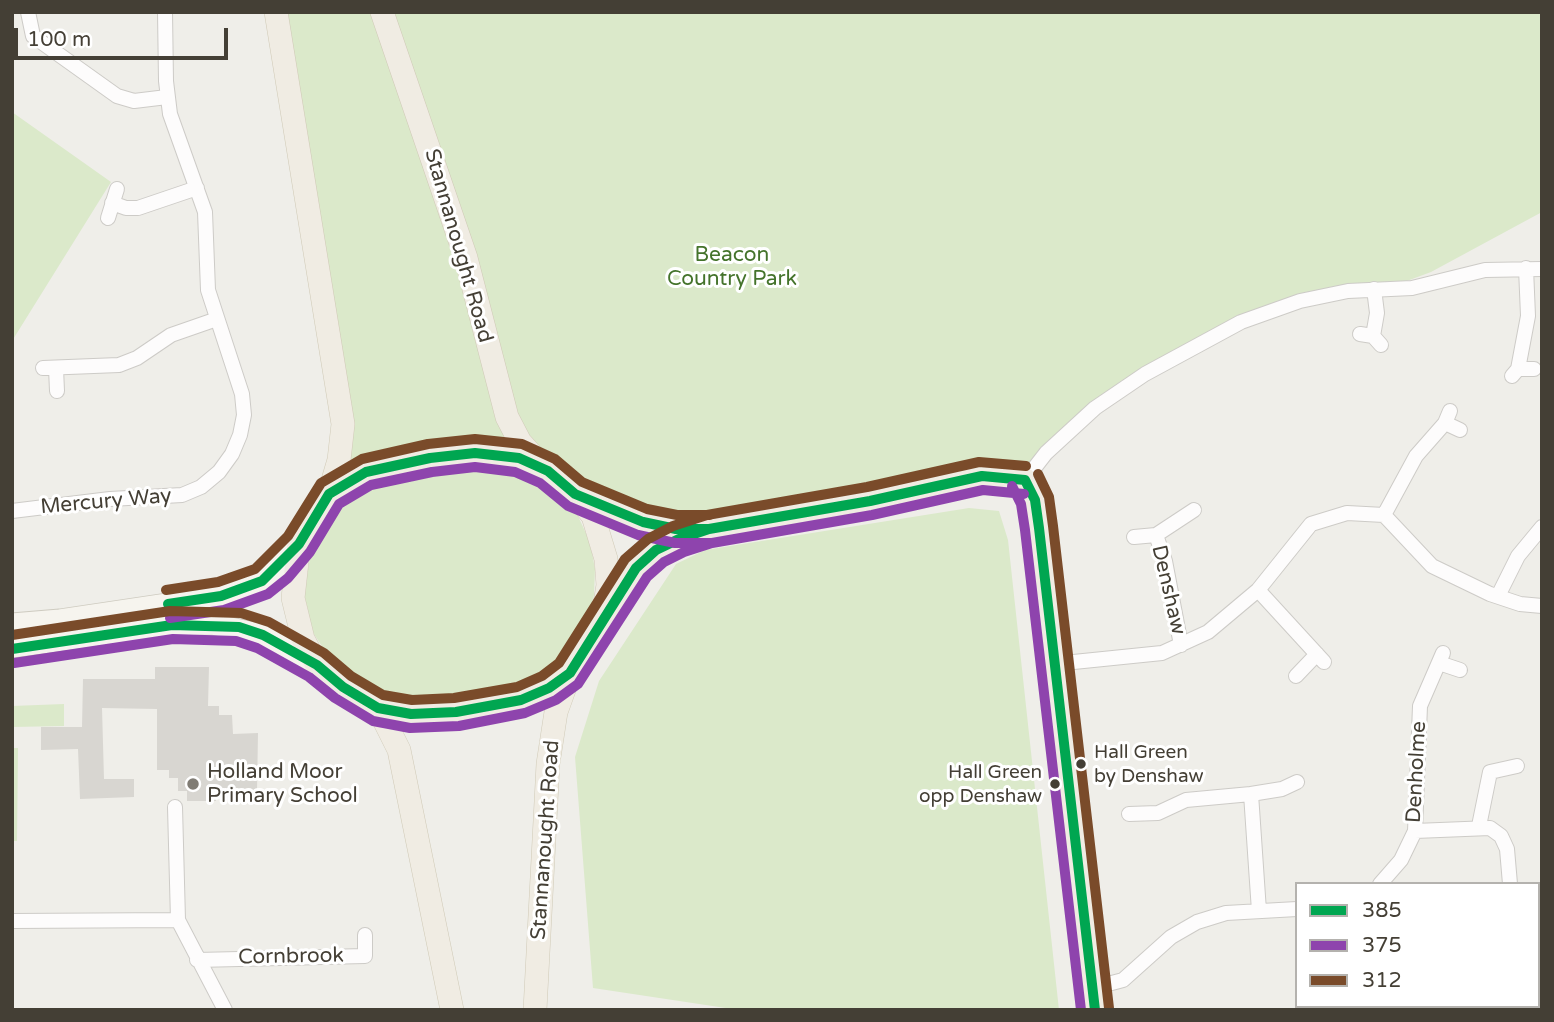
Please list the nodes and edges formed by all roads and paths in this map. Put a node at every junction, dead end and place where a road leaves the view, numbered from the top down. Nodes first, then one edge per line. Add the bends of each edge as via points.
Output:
1 (27, 12) edge
2 (165, 12) edge
3 (276, 12) edge
4 (382, 12) edge
5 (167, 97) junction
6 (197, 188) junction
7 (107, 218) dead end
8 (1526, 268) junction
9 (1542, 270) edge
10 (1374, 289) junction
11 (217, 319) junction
12 (1371, 338) dead end
13 (1534, 369) dead end
14 (57, 391) dead end
15 (1460, 430) dead end
16 (548, 471) junction
17 (1025, 480) junction
18 (329, 494) junction
19 (575, 494) junction
20 (1194, 510) dead end
21 (12, 511) edge
22 (1384, 515) junction
23 (1542, 527) edge
24 (709, 529) junction
25 (1156, 535) junction
26 (1134, 537) dead end
27 (299, 544) junction
28 (1258, 590) junction
29 (1498, 596) junction
30 (1542, 607) edge
31 (603, 616) junction
32 (12, 624) edge
33 (1181, 645) junction
34 (19, 647) edge
35 (317, 664) junction
36 (1054, 664) junction
37 (1460, 670) dead end
38 (569, 673) junction
39 (1296, 676) dead end
40 (378, 708) junction
41 (1517, 766) dead end
42 (1297, 782) dead end
43 (1251, 794) junction
44 (175, 807) dead end
45 (1136, 809) dead end
46 (1479, 826) junction
47 (1415, 831) junction
48 (1382, 882) edge
49 (1510, 882) edge
50 (1295, 909) edge
51 (1259, 911) junction
52 (178, 920) junction
53 (12, 921) edge
54 (365, 935) dead end
55 (197, 960) junction
56 (1094, 999) edge
57 (225, 1010) edge
58 (452, 1010) edge
59 (535, 1010) edge

1 - 5 street via 33,36 117,96 134,101
2 - 5 street, Mercury Way
3 - 18 main road via 343,424
4 - 16 main road, Stannanought Road via 466,258 507,417 520,442
5 - 6 street, Mercury Way via 177,139
6 - 7 street via 138,208 126,208 115,196
6 - 11 street, Mercury Way via 206,223 208,290
8 - 9 street
8 - 10 street via 1485,270 1412,288
8 - 13 street via 1528,316 1515,372
10 - 12 street via 1377,313
10 - 17 street via 1300,301 1197,344 1095,408 1046,453
11 - 14 street via 171,335 128,362 50,368
11 - 21 street, Mercury Way via 239,384 244,415 237,445 219,472 201,486 173,496
15 - 22 street via 1448,417 1416,456
16 - 18 main road via 519,458 475,453 394,464 366,472
16 - 19 main road
17 - 24 main road via 982,476
17 - 36 main road via 1035,500
18 - 27 main road
19 - 24 main road via 659,527
19 - 31 main road via 593,516 606,559
20 - 25 street, Denshaw
22 - 28 street, Denshaw via 1347,513 1311,524
22 - 29 street via 1432,566
23 - 29 street via 1518,556
24 - 31 main road via 656,550 636,568
25 - 26 street, Denshaw
25 - 33 street, Denshaw
27 - 32 main road via 262,581 221,596
27 - 35 main road via 293,576 296,618
28 - 33 street, Denshaw via 1208,632
28 - 39 street via 1320,658
29 - 30 street
31 - 38 main road
33 - 36 street, Denshaw via 1162,653
34 - 35 main road via 172,625 212,624 263,635
35 - 40 main road
36 - 56 main road
37 - 47 street, Denholme via 1441,658 1420,706
38 - 40 main road via 521,700 411,714
38 - 59 main road, Stannanought Road via 556,712 548,764
40 - 58 main road via 399,750
41 - 46 street via 1485,768
42 - 43 street
43 - 45 street via 1186,800 1158,813
43 - 51 street
44 - 52 street, Cornbrook
46 - 47 street
46 - 49 street via 1502,836
47 - 48 street, Denholme via 1401,860
50 - 51 street
51 - 56 street via 1226,913 1197,922 1171,937
52 - 53 street
52 - 55 street, Cornbrook
54 - 55 street, Cornbrook via 365,956
55 - 57 street, Cornbrook

